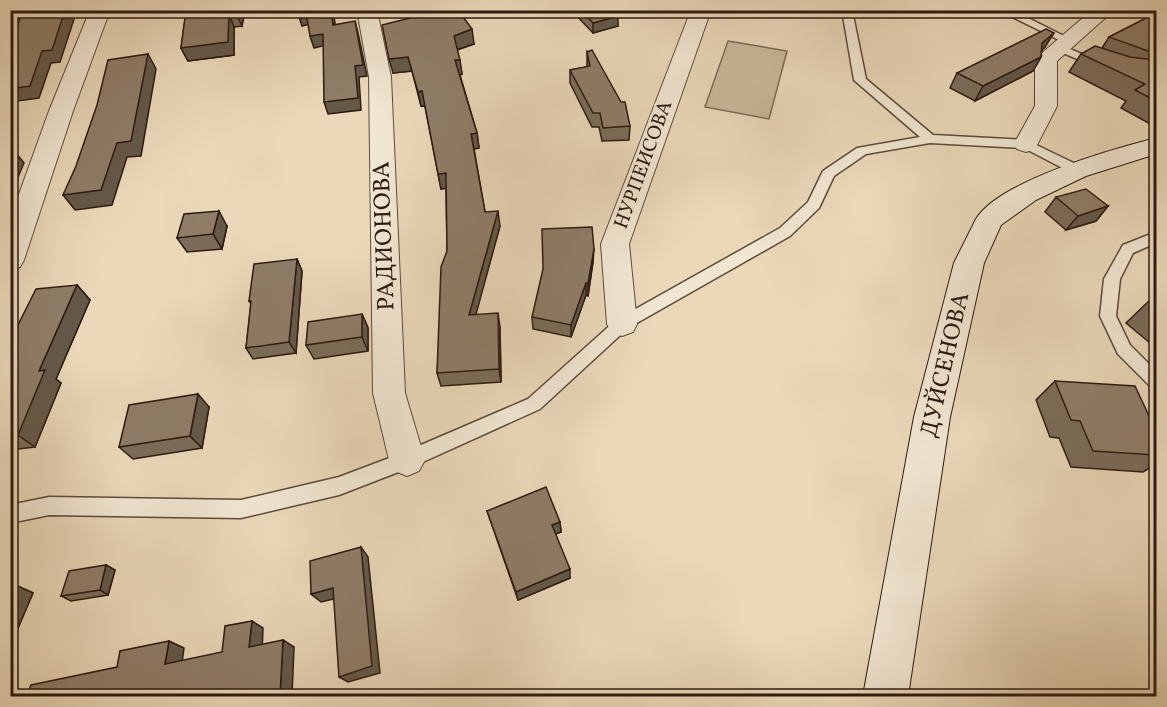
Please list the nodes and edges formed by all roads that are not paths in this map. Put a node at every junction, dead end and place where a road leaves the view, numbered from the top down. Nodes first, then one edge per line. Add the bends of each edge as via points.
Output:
1 (100, 10) edge
2 (367, 10) edge
3 (701, 10) edge
4 (847, 10) edge
5 (1003, 10) edge
6 (1106, 10) edge
7 (1064, 44) junction
8 (1115, 70) edge
9 (930, 139) junction
10 (1026, 144) junction
11 (1156, 146) edge
12 (1077, 170) junction
13 (1156, 237) edge
14 (10, 260) edge
15 (622, 324) junction
16 (1156, 381) edge
17 (407, 460) junction
18 (10, 514) edge
19 (885, 696) edge

1 - 14 street
2 - 17 street, РАДИОНОВА via 380,77 389,393
3 - 15 street, НУРПЕИСОВА via 615,244
4 - 9 lane via 860,80
5 - 7 lane
6 - 7 street
7 - 8 lane
7 - 10 street via 1046,59 1046,106
9 - 10 lane
9 - 15 lane via 862,151 828,174 814,205 785,232
10 - 12 lane
11 - 12 main road, ДУЙСЕНОВА
12 - 19 main road, ДУЙСЕНОВА via 1026,194 990,219 969,262 932,417
13 - 16 lane via 1128,249 1112,279 1108,316 1124,349
15 - 17 lane via 534,404
17 - 18 lane via 339,486 241,509 49,506

